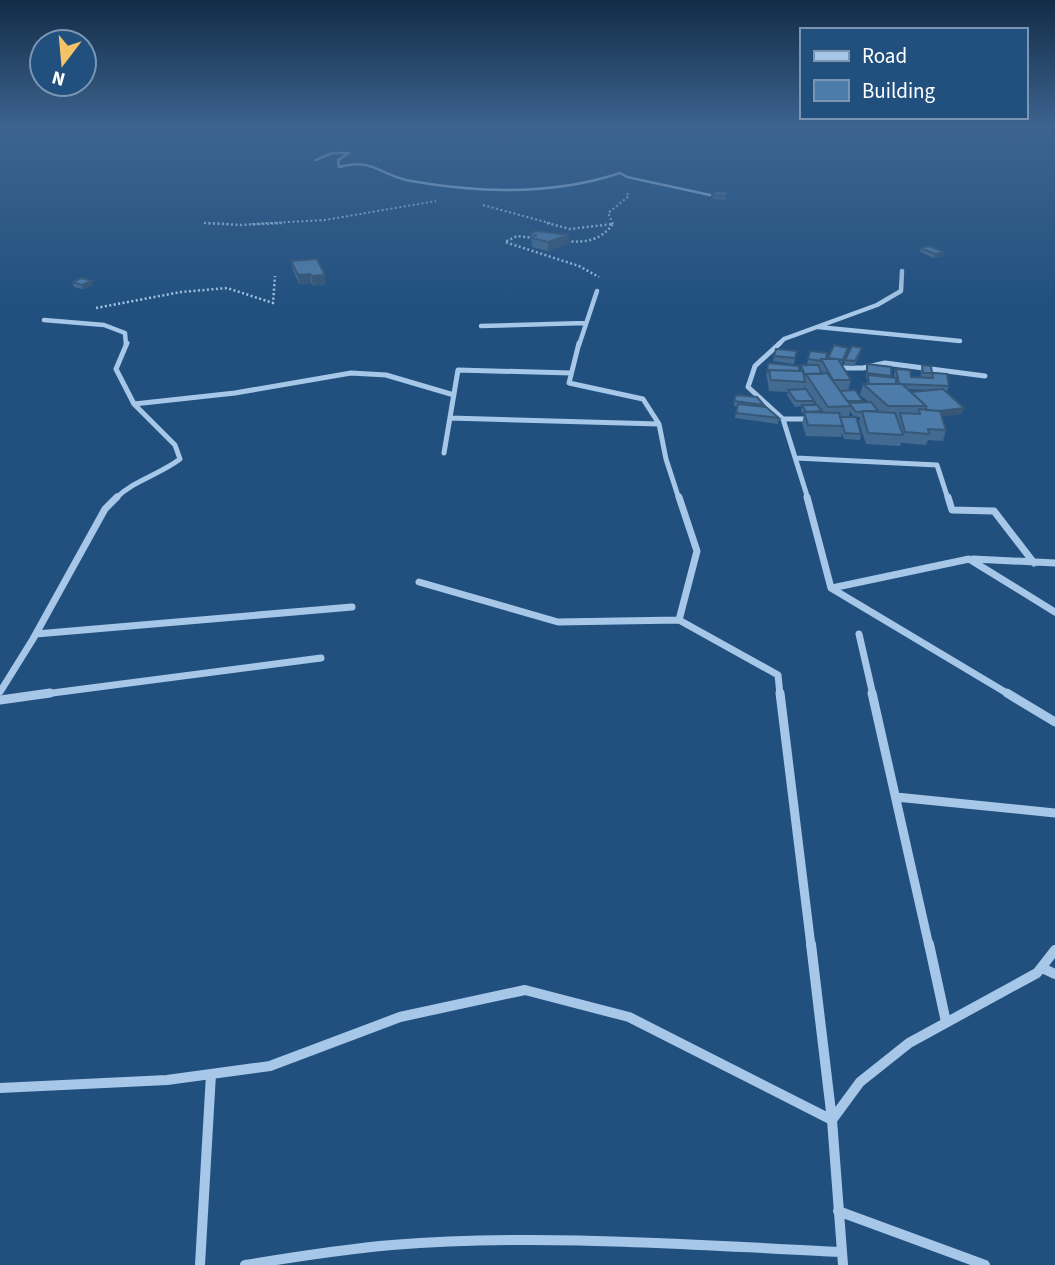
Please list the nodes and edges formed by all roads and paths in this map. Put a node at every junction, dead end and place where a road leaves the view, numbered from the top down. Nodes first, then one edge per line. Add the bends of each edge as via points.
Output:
1 (504, 188) edge
2 (545, 188) edge
3 (625, 188) edge
4 (680, 188) edge
5 (709, 195) dead end
6 (438, 201) dead end
7 (474, 203) dead end
8 (205, 223) dead end
9 (613, 224) junction
10 (534, 238) edge
11 (556, 240) edge
12 (902, 271) dead end
13 (275, 276) dead end
14 (597, 291) joint
15 (84, 311) dead end
16 (44, 320) dead end
17 (585, 323) junction
18 (481, 326) dead end
19 (814, 326) junction
20 (960, 341) dead end
21 (755, 366) junction
22 (769, 366) edge
23 (823, 367) edge
24 (571, 373) junction
25 (985, 376) dead end
26 (454, 395) junction
27 (134, 404) junction
28 (450, 418) junction
29 (783, 419) junction
30 (823, 419) edge
31 (659, 424) junction
32 (444, 453) dead end
33 (796, 458) junction
34 (969, 559) junction
35 (1034, 563) junction
36 (1055, 563) edge
37 (419, 582) dead end
38 (831, 588) junction
39 (352, 607) dead end
40 (1055, 612) edge
41 (679, 620) junction
42 (36, 634) junction
43 (859, 634) dead end
44 (321, 657) dead end
45 (0, 692) edge
46 (0, 700) edge
47 (1055, 722) edge
48 (896, 797) junction
49 (1055, 813) edge
50 (1055, 950) edge
51 (1042, 968) junction
52 (1055, 974) edge
53 (946, 1022) junction
54 (211, 1074) junction
55 (0, 1088) edge
56 (832, 1120) junction
57 (838, 1211) junction
58 (843, 1258) edge
59 (200, 1265) edge
60 (246, 1265) edge
61 (985, 1265) edge

1 - 2 street
3 - 9 path via 629,196 608,213
4 - 5 street
6 - 8 path via 325,220
7 - 9 path via 570,229
9 - 11 path via 592,243
10 - 14 path via 517,236 505,242 579,266 599,277
12 - 19 street via 901,291
13 - 15 path via 273,303 227,288
14 - 17 street
16 - 27 street via 104,325 125,333 128,341 116,369
17 - 18 street
17 - 24 street
19 - 20 street
19 - 21 street via 784,339
21 - 22 street
21 - 29 street via 748,387
23 - 25 street via 863,368 885,363
24 - 26 street via 458,370
24 - 31 street via 569,383 643,399
26 - 27 street via 386,375 351,373
26 - 28 street
27 - 42 street via 175,445 180,458 163,472 128,486 105,509
28 - 31 street
28 - 32 street
29 - 30 street
29 - 33 street
31 - 41 street via 697,551
33 - 35 street via 937,465 952,510 994,511
33 - 38 street
34 - 35 street
34 - 38 street
34 - 40 street
35 - 36 street
37 - 41 street via 558,622
38 - 47 street
39 - 42 street
41 - 56 street via 778,675
42 - 45 street
43 - 48 street
44 - 46 street
48 - 49 street
48 - 53 street
50 - 51 street
51 - 52 street
51 - 53 street
53 - 56 street via 909,1043 860,1082
54 - 55 street
54 - 56 street via 270,1066 400,1017 525,990 629,1017
54 - 59 street
56 - 57 street
57 - 58 street
57 - 61 street
58 - 60 street via 522,1239 312,1251

